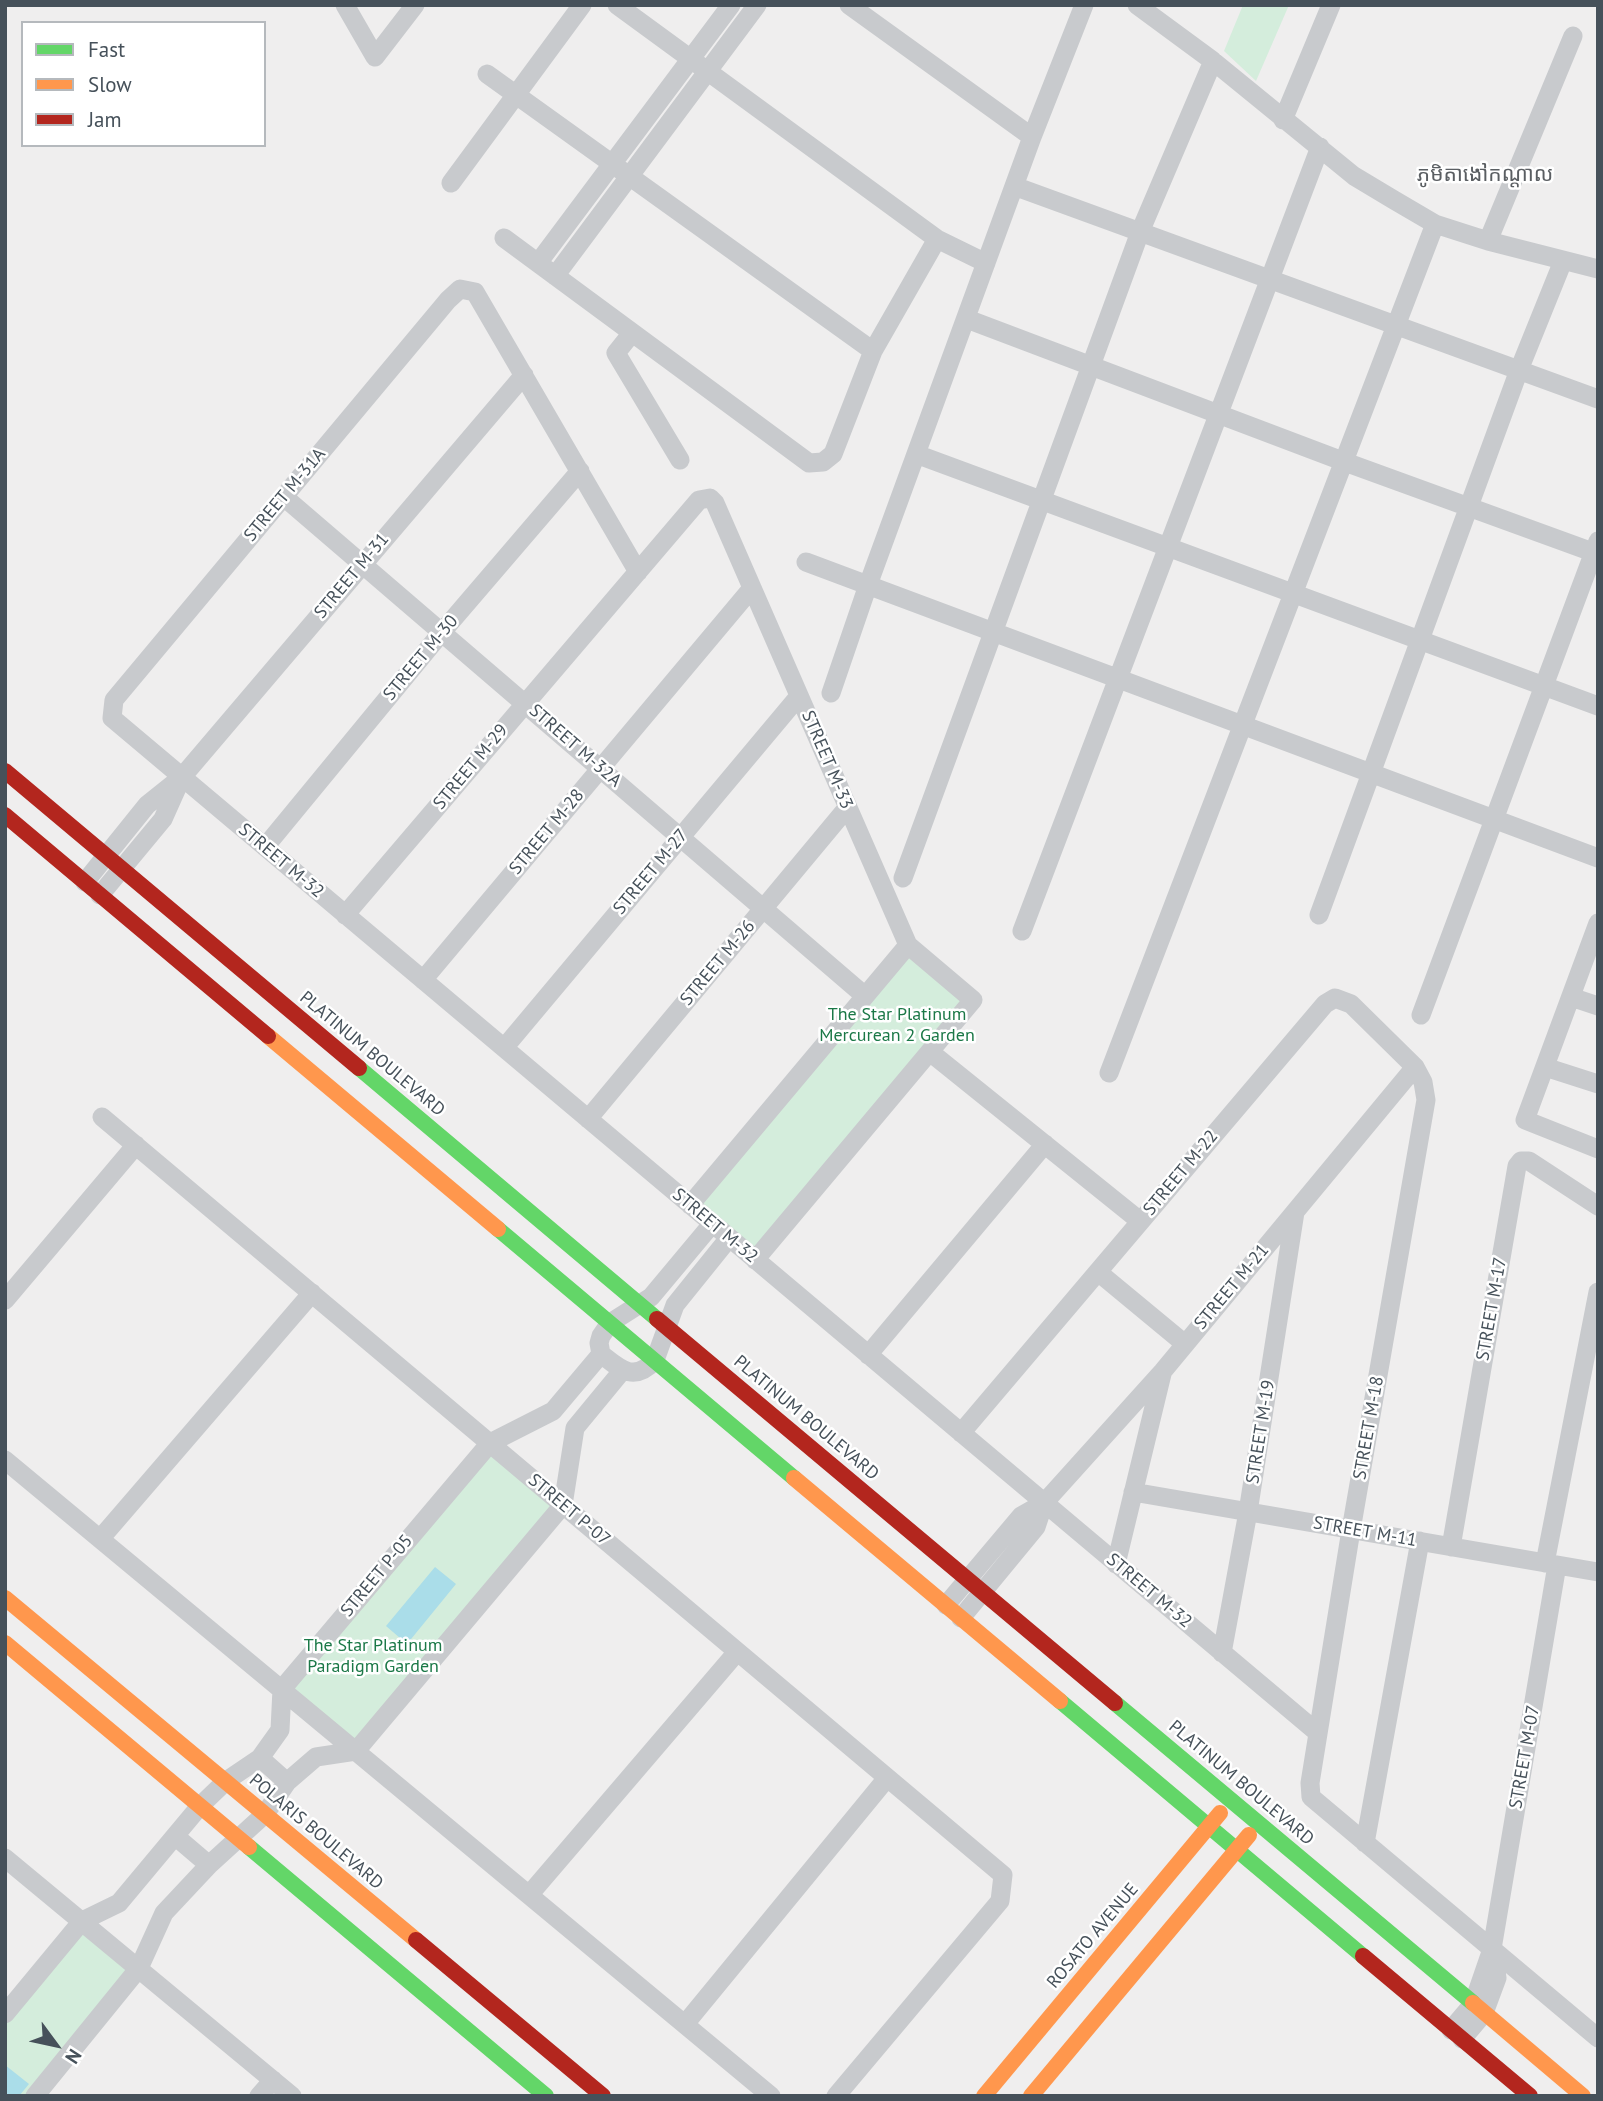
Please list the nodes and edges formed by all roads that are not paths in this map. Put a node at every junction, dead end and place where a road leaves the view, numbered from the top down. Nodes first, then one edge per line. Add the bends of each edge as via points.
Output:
1 (345, 5) edge
2 (415, 5) edge
3 (582, 5) edge
4 (617, 5) edge
5 (731, 5) edge
6 (757, 5) edge
7 (849, 5) edge
8 (1084, 5) edge
9 (1137, 5) edge
10 (1171, 5) edge
11 (1331, 5) edge
12 (1164, 24) junction
13 (1573, 36) dead end
14 (690, 59) junction
15 (1213, 61) junction
16 (708, 72) junction
17 (486, 74) dead end
18 (516, 95) junction
19 (1283, 120) junction
20 (1032, 137) junction
21 (1320, 147) junction
22 (612, 164) junction
23 (629, 176) junction
24 (451, 183) dead end
25 (1014, 186) junction
26 (1435, 223) junction
27 (1140, 232) junction
28 (504, 238) dead end
29 (937, 239) junction
30 (1488, 241) junction
31 (1563, 261) junction
32 (538, 263) junction
33 (986, 263) junction
34 (1598, 269) edge
35 (555, 276) junction
36 (1269, 279) junction
37 (967, 319) junction
38 (1396, 325) junction
39 (632, 333) junction
40 (873, 351) junction
41 (1092, 366) junction
42 (1519, 370) junction
43 (524, 375) junction
44 (1598, 398) edge
45 (1219, 414) junction
46 (916, 454) junction
47 (680, 460) dead end
48 (1345, 462) junction
49 (580, 471) junction
50 (284, 496) junction
51 (710, 498) joint
52 (1042, 501) junction
53 (1470, 508) junction
54 (1167, 547) junction
55 (1596, 549) edge
56 (806, 562) dead end
57 (362, 564) junction
58 (638, 572) junction
59 (868, 585) junction
60 (752, 588) junction
61 (1294, 594) junction
62 (442, 632) junction
63 (994, 632) junction
64 (1420, 640) junction
65 (1118, 678) junction
66 (1543, 686) junction
67 (831, 693) dead end
68 (799, 696) junction
69 (525, 704) junction
70 (1598, 706) edge
71 (112, 719) joint
72 (1243, 725) junction
73 (600, 768) junction
74 (5, 771) edge
75 (1371, 773) junction
76 (182, 777) junction
77 (848, 808) junction
78 (5, 815) edge
79 (1494, 819) junction
80 (680, 837) junction
81 (265, 847) junction
82 (106, 855) junction
83 (1598, 858) edge
84 (122, 869) junction
85 (903, 878) dead end
86 (85, 882) junction
87 (100, 895) junction
88 (763, 909) junction
89 (345, 915) junction
90 (1319, 915) dead end
91 (1597, 927) edge
92 (1022, 931) dead end
93 (908, 945) junction
94 (423, 980) junction
95 (865, 996) junction
96 (1571, 997) junction
97 (1598, 1006) edge
98 (1420, 1015) dead end
99 (504, 1048) junction
100 (930, 1052) junction
101 (1415, 1067) junction
102 (1545, 1067) junction
103 (1110, 1073) dead end
104 (1598, 1084) edge
105 (102, 1117) dead end
106 (588, 1119) junction
107 (1045, 1144) junction
108 (136, 1145) junction
109 (1598, 1149) edge
110 (690, 1205) junction
111 (1598, 1206) edge
112 (1296, 1211) junction
113 (1140, 1221) junction
114 (712, 1224) junction
115 (729, 1238) junction
116 (755, 1260) junction
117 (1098, 1272) junction
118 (1598, 1292) edge
119 (312, 1293) junction
120 (5, 1300) edge
121 (640, 1304) junction
122 (610, 1323) junction
123 (666, 1325) junction
124 (1185, 1344) junction
125 (601, 1354) junction
126 (868, 1355) junction
127 (654, 1360) junction
128 (622, 1371) junction
129 (1163, 1371) junction
130 (553, 1411) junction
131 (575, 1428) junction
132 (961, 1433) junction
133 (490, 1443) junction
134 (5, 1460) edge
135 (1133, 1492) junction
136 (1044, 1503) junction
137 (563, 1505) junction
138 (1248, 1512) junction
139 (1351, 1530) junction
140 (100, 1539) junction
141 (1420, 1541) junction
142 (1451, 1547) junction
143 (1116, 1564) junction
144 (1551, 1564) junction
145 (1598, 1572) edge
146 (976, 1586) junction
147 (5, 1598) edge
148 (954, 1612) junction
149 (5, 1643) edge
150 (737, 1652) junction
151 (1222, 1653) junction
152 (282, 1689) junction
153 (1318, 1733) junction
154 (356, 1751) junction
155 (260, 1758) junction
156 (887, 1778) junction
157 (226, 1781) junction
158 (287, 1782) junction
159 (1231, 1800) junction
160 (200, 1806) junction
161 (265, 1814) junction
162 (1258, 1824) junction
163 (1209, 1826) junction
164 (175, 1836) junction
165 (239, 1839) junction
166 (1365, 1843) junction
167 (1237, 1849) junction
168 (5, 1857) edge
169 (209, 1865) junction
170 (529, 1895) junction
171 (82, 1921) junction
172 (1493, 1950) junction
173 (139, 1968) junction
174 (1479, 2008) junction
175 (5, 2014) edge
176 (685, 2024) junction
177 (1457, 2034) junction
178 (1598, 2038) edge
179 (1540, 2060) junction
180 (273, 2080) junction
181 (1518, 2092) edge
182 (35, 2096) edge
183 (259, 2096) edge
184 (292, 2096) edge
185 (546, 2096) edge
186 (603, 2096) edge
187 (771, 2096) edge
188 (836, 2096) edge
189 (984, 2096) edge
190 (1031, 2096) edge
191 (1583, 2096) edge

1 - 2 street via 375,57
3 - 18 street
4 - 14 street
5 - 14 street
6 - 16 street
7 - 20 street
8 - 20 street
9 - 12 street
10 - 12 street
11 - 19 street
12 - 15 street
13 - 30 street
14 - 16 street
14 - 22 street
15 - 19 street
15 - 27 street
16 - 23 street
16 - 29 street
17 - 18 street
18 - 22 street
18 - 24 street
19 - 21 street
20 - 25 street
21 - 26 street via 1354,176
21 - 36 street
22 - 23 street
22 - 32 street
23 - 35 street
23 - 40 street
25 - 27 street
25 - 33 street
26 - 30 street
26 - 38 street
27 - 36 street
27 - 41 street
28 - 32 street
29 - 33 street
29 - 40 street
30 - 31 street
31 - 34 street
31 - 42 street
32 - 35 street
33 - 37 street
35 - 39 street
36 - 38 street
36 - 45 street
37 - 41 street
37 - 46 street
38 - 42 street
38 - 48 street
39 - 40 street via 809,463 823,462 833,454
39 - 47 street via 617,353
41 - 45 street
41 - 52 street
42 - 44 street
42 - 53 street
43 - 49 street
43 - 50 street, STREET M-31A via 475,292 460,289
43 - 57 street, STREET M-31
45 - 48 street
45 - 54 street
46 - 52 street
46 - 59 street
48 - 53 street
48 - 61 street
49 - 58 street
49 - 62 street, STREET M-30
50 - 57 street, STREET M-32A
50 - 71 street, STREET M-31A via 114,700
51 - 58 street, STREET M-29 via 699,500
51 - 60 street, STREET M-33
52 - 54 street
52 - 63 street
53 - 55 street
53 - 64 street
54 - 61 street
54 - 65 street
55 - 66 street
56 - 59 street
57 - 62 street, STREET M-32A
57 - 76 street, STREET M-31
58 - 69 street, STREET M-29
59 - 63 street
59 - 67 street
60 - 68 street, STREET M-33
60 - 73 street, STREET M-28
61 - 64 street
61 - 72 street
62 - 69 street, STREET M-32A
62 - 81 street, STREET M-30
63 - 65 street
63 - 85 street
64 - 66 street
64 - 75 street
65 - 72 street
65 - 92 street
66 - 70 street
66 - 79 street
68 - 77 street, STREET M-33
68 - 80 street, STREET M-27
69 - 73 street, STREET M-32A
69 - 89 street, STREET M-29
71 - 76 street, STREET M-32
72 - 75 street
72 - 103 street
73 - 80 street, STREET M-32A
73 - 94 street, STREET M-28
74 - 82 street, PLATINUM BOULEVARD
75 - 79 street
75 - 90 street
76 - 81 street, STREET M-32
76 - 82 street via 148,805
76 - 84 street via 163,819
77 - 88 street, STREET M-26
77 - 93 street, STREET M-33
78 - 86 street
79 - 83 street
79 - 98 street
80 - 88 street, STREET M-32A
80 - 99 street, STREET M-27
81 - 89 street, STREET M-32
82 - 84 street, PLATINUM BOULEVARD
82 - 86 street
84 - 87 street
84 - 121 street, PLATINUM BOULEVARD
86 - 87 street
87 - 122 street
88 - 95 street, STREET M-32A
88 - 106 street, STREET M-26
89 - 94 street, STREET M-32
91 - 96 street
93 - 95 street
93 - 100 street, STREET M-33 via 974,1000
94 - 99 street, STREET M-32
95 - 110 street
96 - 97 street
96 - 102 street
99 - 106 street, STREET M-32
100 - 107 street
100 - 116 street
101 - 112 street, STREET M-21
101 - 113 street, STREET M-22 via 1351,1004 1335,998 1325,1004
101 - 139 street, STREET M-18 via 1426,1100
102 - 104 street
102 - 109 street via 1525,1120
105 - 108 street, STREET P-07
106 - 110 street, STREET M-32
107 - 113 street
107 - 126 street
108 - 119 street, STREET P-07
108 - 120 street
110 - 114 street, STREET M-32
111 - 142 street, STREET M-17 via 1529,1161 1517,1166
112 - 124 street, STREET M-21
112 - 138 street, STREET M-19
113 - 117 street, STREET M-22
114 - 115 street, STREET M-32
114 - 121 street
115 - 116 street, STREET M-32
115 - 123 street via 675,1305
116 - 126 street, STREET M-32
117 - 124 street
117 - 132 street, STREET M-22
118 - 144 street, STREET M-07
119 - 133 street, STREET P-07
119 - 140 street
121 - 122 street
121 - 123 street, PLATINUM BOULEVARD
122 - 125 street via 601,1336
122 - 127 street
123 - 127 street
123 - 146 street, PLATINUM BOULEVARD
124 - 129 street, STREET M-21
125 - 128 street
125 - 130 street
126 - 132 street, STREET M-32
127 - 128 street via 642,1370
127 - 148 street
128 - 131 street
129 - 135 street
129 - 136 street, STREET M-21
130 - 131 street
130 - 133 street
131 - 137 street
132 - 136 street, STREET M-32
133 - 137 street, STREET P-07
133 - 152 street, STREET P-05
134 - 140 street
135 - 138 street, STREET M-11
135 - 143 street
136 - 143 street, STREET M-32
136 - 146 street, STREET M-21 via 1036,1527
137 - 150 street, STREET P-07
137 - 154 street
138 - 139 street, STREET M-11
138 - 151 street, STREET M-19
139 - 141 street, STREET M-11
139 - 153 street, STREET M-18
140 - 152 street
141 - 142 street, STREET M-11
141 - 166 street
142 - 144 street, STREET M-11
143 - 151 street, STREET M-32
144 - 145 street, STREET M-11
144 - 172 street, STREET M-07
146 - 148 street, STREET M-21
146 - 159 street, PLATINUM BOULEVARD
147 - 157 street, POLARIS BOULEVARD
148 - 163 street
149 - 160 street
150 - 156 street, STREET P-07
150 - 170 street
151 - 153 street, STREET M-32
152 - 154 street
152 - 155 street via 280,1730
153 - 166 street, STREET M-18 via 1311,1797
154 - 158 street via 316,1757
154 - 170 street
155 - 157 street
155 - 158 street
156 - 176 street
156 - 188 street, STREET P-07 via 1003,1875 1000,1901
157 - 160 street
157 - 161 street, POLARIS BOULEVARD
158 - 161 street
159 - 162 street, PLATINUM BOULEVARD
159 - 163 street, ROSATO AVENUE
160 - 164 street
160 - 165 street
161 - 165 street
161 - 186 street, POLARIS BOULEVARD
162 - 167 street
162 - 174 street, PLATINUM BOULEVARD
163 - 167 street
163 - 189 street, ROSATO AVENUE
164 - 169 street
164 - 171 street via 119,1903
165 - 169 street
165 - 185 street
166 - 172 street
167 - 177 street
167 - 190 street
168 - 171 street
169 - 173 street via 164,1913
170 - 176 street
171 - 173 street
171 - 175 street
172 - 174 street, STREET M-07 via 1497,1978
172 - 178 street
173 - 180 street
173 - 182 street
174 - 177 street
174 - 179 street, PLATINUM BOULEVARD
176 - 187 street
177 - 181 street
179 - 181 street
179 - 191 street, PLATINUM BOULEVARD
180 - 183 street
180 - 184 street

